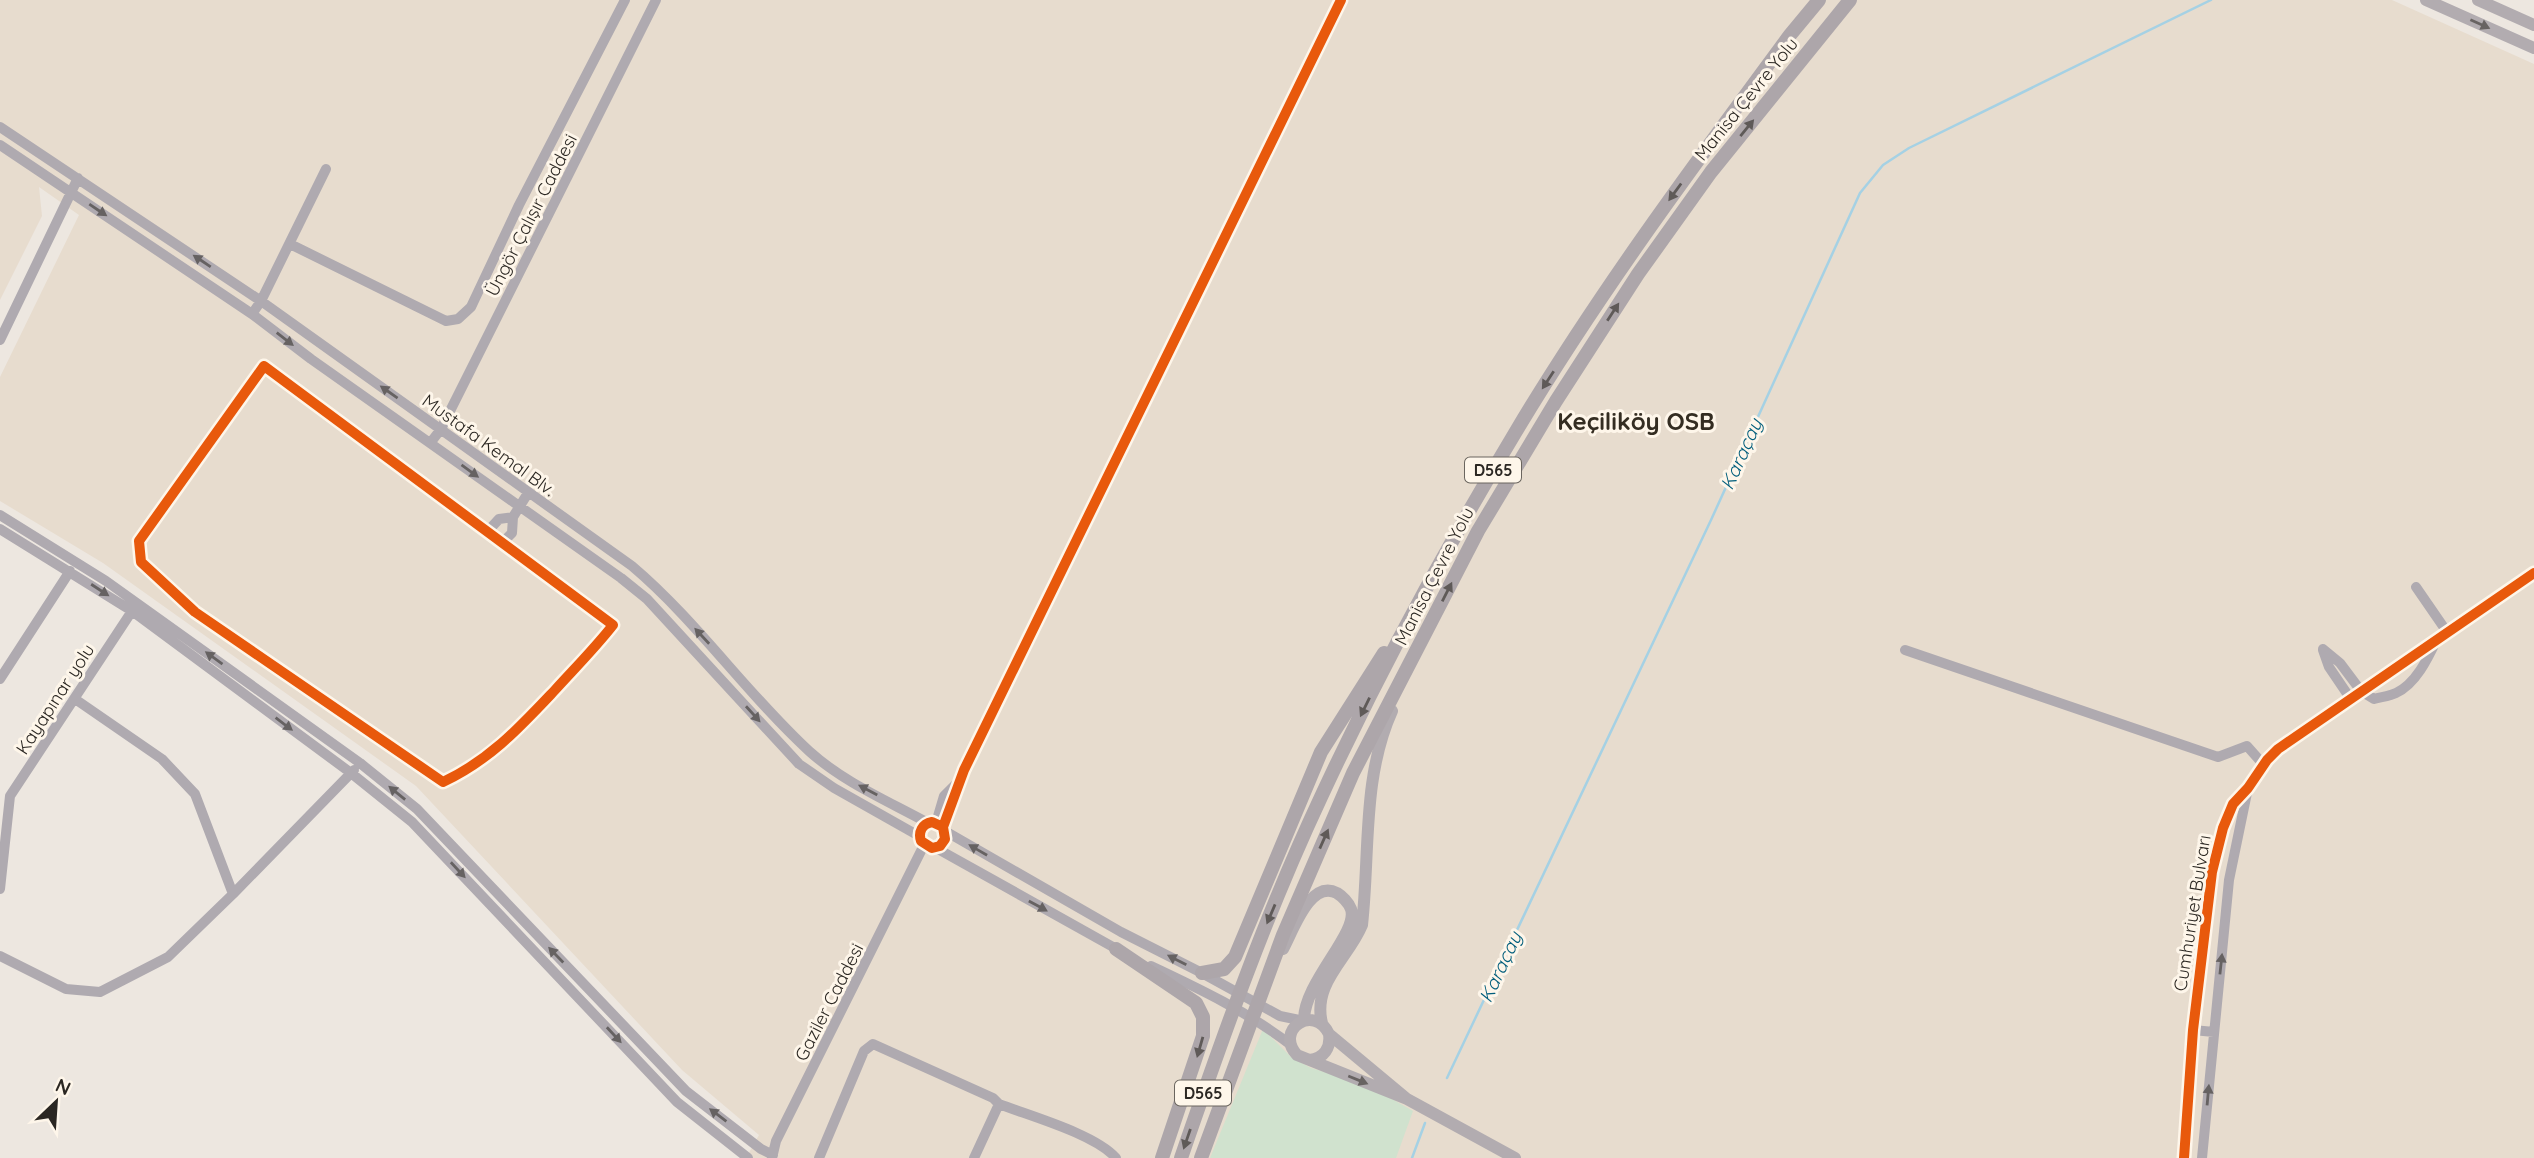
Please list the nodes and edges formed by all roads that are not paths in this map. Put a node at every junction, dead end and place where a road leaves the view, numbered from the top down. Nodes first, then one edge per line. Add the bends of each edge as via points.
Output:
1 (625, 0) edge
2 (656, 0) edge
3 (1341, 0) edge
4 (1810, 0) edge
5 (1819, 0) edge
6 (1850, 0) edge
7 (1862, 0) edge
8 (2426, 0) edge
9 (2478, 0) edge
10 (2534, 25) edge
11 (1790, 35) junction
12 (2534, 48) edge
13 (1810, 51) junction
14 (0, 127) edge
15 (0, 145) edge
16 (326, 169) dead end
17 (78, 178) junction
18 (71, 192) junction
19 (290, 244) junction
20 (261, 301) junction
21 (252, 314) junction
22 (0, 340) edge
23 (441, 429) junction
24 (431, 442) junction
25 (528, 493) junction
26 (518, 507) junction
27 (0, 515) edge
28 (513, 516) junction
29 (488, 531) junction
30 (4, 532) edge
31 (503, 542) junction
32 (0, 545) edge
33 (70, 571) junction
34 (2534, 573) edge
35 (2416, 587) dead end
36 (132, 611) junction
37 (1409, 618) junction
38 (2447, 632) junction
39 (1426, 634) junction
40 (2438, 638) junction
41 (1905, 650) dead end
42 (0, 679) edge
43 (2361, 691) junction
44 (2350, 698) junction
45 (75, 699) junction
46 (360, 763) junction
47 (2263, 764) junction
48 (351, 773) junction
49 (2248, 788) junction
50 (0, 790) edge
51 (10, 796) junction
52 (938, 826) junction
53 (928, 844) junction
54 (0, 889) edge
55 (233, 894) junction
56 (1116, 949) junction
57 (0, 956) edge
58 (1202, 973) junction
59 (1270, 974) junction
60 (1304, 1021) junction
61 (1325, 1029) junction
62 (2193, 1030) junction
63 (2214, 1032) junction
64 (1291, 1045) junction
65 (1310, 1060) junction
66 (1408, 1100) junction
67 (999, 1104) junction
68 (776, 1141) junction
69 (759, 1153) edge
70 (773, 1156) edge
71 (748, 1158) edge
72 (819, 1158) edge
73 (974, 1158) edge
74 (1116, 1158) edge
75 (1162, 1158) edge
76 (1181, 1158) edge
77 (1201, 1158) edge
78 (1516, 1158) edge
79 (2183, 1158) edge
80 (2202, 1158) edge

1 - 19 street via 471,307 458,319 446,321
2 - 23 street, Üngör Çalışır Caddesi
3 - 52 street
4 - 11 highway
5 - 11 highway, Manisa Çevre Yolu / D565
6 - 13 highway, Manisa Çevre Yolu / D565
7 - 13 highway
8 -> 12 main road
9 - 10 main road
11 -> 37 highway, Manisa Çevre Yolu / D565 via 1623,264 1516,431
39 -> 13 highway, Manisa Çevre Yolu / D565 via 1478,531 1638,274 1712,172
14 - 17 street, Mustafa Kemal Blv.
15 - 18 street, Mustafa Kemal Blv.
16 - 19 street
17 - 18 street
20 -> 17 street, Mustafa Kemal Blv.
18 -> 21 street, Mustafa Kemal Blv.
18 - 22 street
19 - 20 street
20 - 21 street
23 -> 20 street, Mustafa Kemal Blv.
21 -> 24 street, Mustafa Kemal Blv.
23 - 24 street, Üngör Çalışır Caddesi
23 - 25 street, Mustafa Kemal Blv.
24 -> 26 street, Mustafa Kemal Blv.
25 - 26 street
52 -> 25 street, Mustafa Kemal Blv. via 848,779 811,752 652,583
26 - 28 street
26 -> 53 street, Mustafa Kemal Blv. via 647,599 799,764
46 -> 27 street via 106,581
28 - 29 street via 499,519
28 - 31 street via 512,533
29 - 31 street
29 - 31 street via 264,366 139,541 141,562 195,612 443,782 506,741 612,625
30 - 32 street
30 - 33 street
33 -> 36 street
33 - 42 street
34 - 38 street, Cumhuriyet Bulvarı
35 - 38 street
36 - 45 street, Kayapınar yolu
36 -> 48 street
37 - 58 highway via 1321,752 1235,957 1224,969
37 -> 76 highway, Manisa Çevre Yolu / D565 via 1320,798 1225,1028
38 - 40 street, Cumhuriyet Bulvarı
59 -> 39 highway, Manisa Çevre Yolu / D565 via 1353,773
39 - 61 main road via 1378,748 1362,925 1320,997
40 - 43 street, Cumhuriyet Bulvarı
40 - 43 street via 2426,663 2397,693 2374,699
41 - 47 street via 2218,757 2247,746
43 - 44 street, Cumhuriyet Bulvarı
43 - 44 street via 2323,649
44 - 47 street, Cumhuriyet Bulvarı via 2278,748
45 - 51 street, Kayapınar yolu
45 - 55 street via 162,759 195,794
46 - 48 street
69 -> 46 street via 686,1091 417,808
47 - 49 street, Cumhuriyet Bulvarı
48 - 55 street
48 -> 71 street via 412,822 677,1102
49 - 62 street, Cumhuriyet Bulvarı via 2233,804 2212,872
63 -> 49 street, Cumhuriyet Bulvarı via 2230,880
50 - 51 street
51 - 54 street, Kayapınar yolu
52 - 53 street via 943,843
52 - 53 street via 921,829
58 -> 52 street, Mustafa Kemal Blv. via 1121,932
53 -> 56 street, Mustafa Kemal Blv.
53 - 68 street, Gaziler Caddesi
55 - 57 street via 168,957 100,992 66,989
56 - 64 street, Mustafa Kemal Blv. via 1217,998
56 -> 75 highway via 1196,1003 1203,1017 1203,1036
58 - 60 street, Mustafa Kemal Blv. via 1280,1016
59 - 60 main road via 1315,894 1326,890 1344,899 1352,920 1315,981 1306,1000
59 - 77 highway, Manisa Çevre Yolu / D565
60 - 61 main road via 1316,1021
60 - 64 main road via 1291,1033
61 - 65 main road via 1329,1046
61 - 66 main road
62 - 63 street
62 - 79 street, Cumhuriyet Bulvarı
80 -> 63 street, Cumhuriyet Bulvarı
64 - 65 main road via 1297,1055
65 -> 66 main road
66 - 78 main road
67 - 72 street via 873,1044 864,1051
67 - 73 street
67 - 74 street via 1085,1138
68 - 69 street
68 - 70 street, Gaziler Caddesi
69 - 70 street

